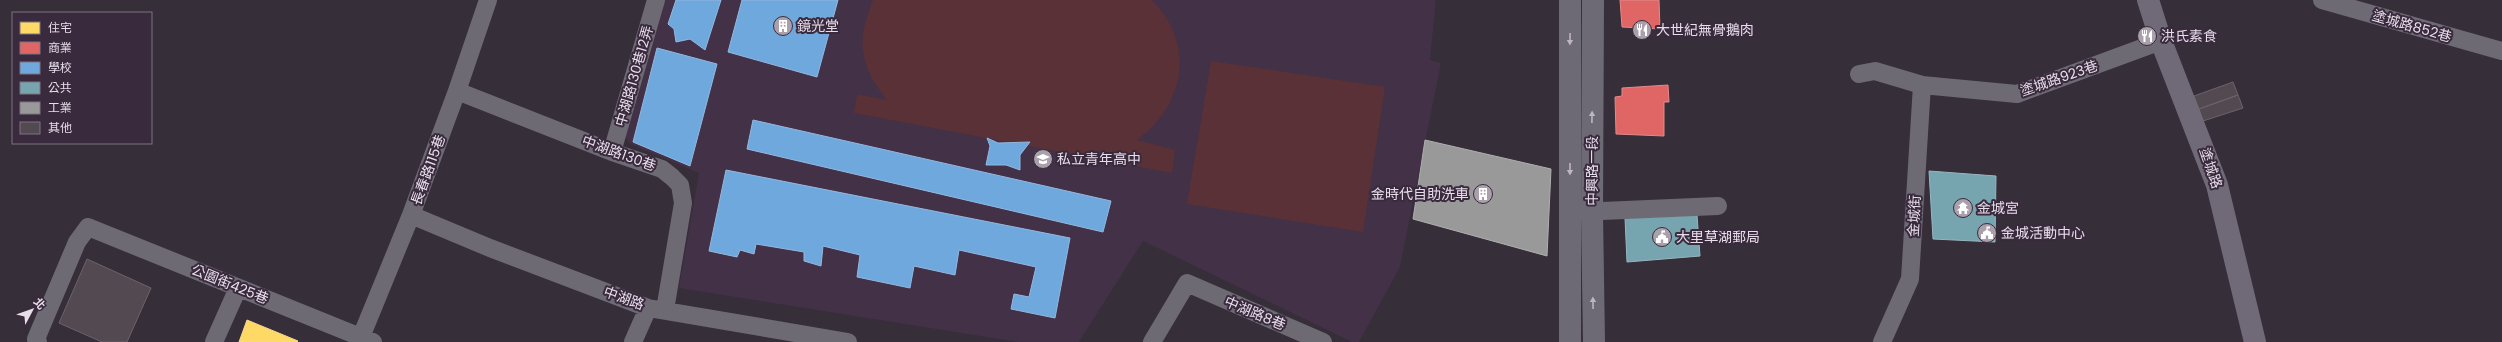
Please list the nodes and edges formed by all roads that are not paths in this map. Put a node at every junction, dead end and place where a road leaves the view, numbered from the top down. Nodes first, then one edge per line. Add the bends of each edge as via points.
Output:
1 (488, 0) edge
2 (656, 0) edge
3 (1570, 0) edge
4 (1593, 0) edge
5 (2148, 0) edge
6 (2322, 0) edge
7 (2161, 41) junction
8 (2502, 51) edge
9 (1859, 74) dead end
10 (1922, 85) junction
11 (457, 92) junction
12 (612, 152) junction
13 (1718, 206) dead end
14 (1570, 212) junction
15 (1592, 213) junction
16 (411, 215) junction
17 (238, 288) junction
18 (657, 309) junction
19 (364, 341) edge
20 (38, 342) edge
21 (214, 342) edge
22 (633, 342) edge
23 (848, 342) edge
24 (1152, 342) edge
25 (1323, 342) edge
26 (1570, 342) edge
27 (1594, 342) edge
28 (1882, 342) edge
29 (2255, 342) edge

1 - 11 street, 長春路115巷
2 - 12 street, 中湖路130巷12弄
3 -> 14 main road, 中興路一段
15 -> 4 main road, 中興路一段
5 - 7 street, 塗城路
6 - 8 street, 塗城路852巷
7 - 10 street, 塗城路923巷 via 2017,94
7 - 29 street, 塗城路 via 2218,184
9 - 10 street, 塗城路923巷 via 1875,71
10 - 28 street, 金城街 via 1910,279
11 - 12 street, 中湖路130巷
11 - 16 street, 長春路115巷
12 - 18 street, 中湖路130巷 via 662,169 680,185 683,193
13 - 15 street
14 - 15 street
14 - 26 main road, 中興路一段
27 -> 15 main road, 中興路一段
16 - 18 street, 中湖路 via 490,248
16 - 19 street, 長春路115巷
17 - 19 street, 公園街425巷
17 - 20 street, 公園街425巷 via 88,227 77,242 36,339
17 - 21 street
18 - 22 street, 中湖路130巷
18 - 23 street, 中湖路
24 - 25 street, 中湖路8巷 via 1187,283

